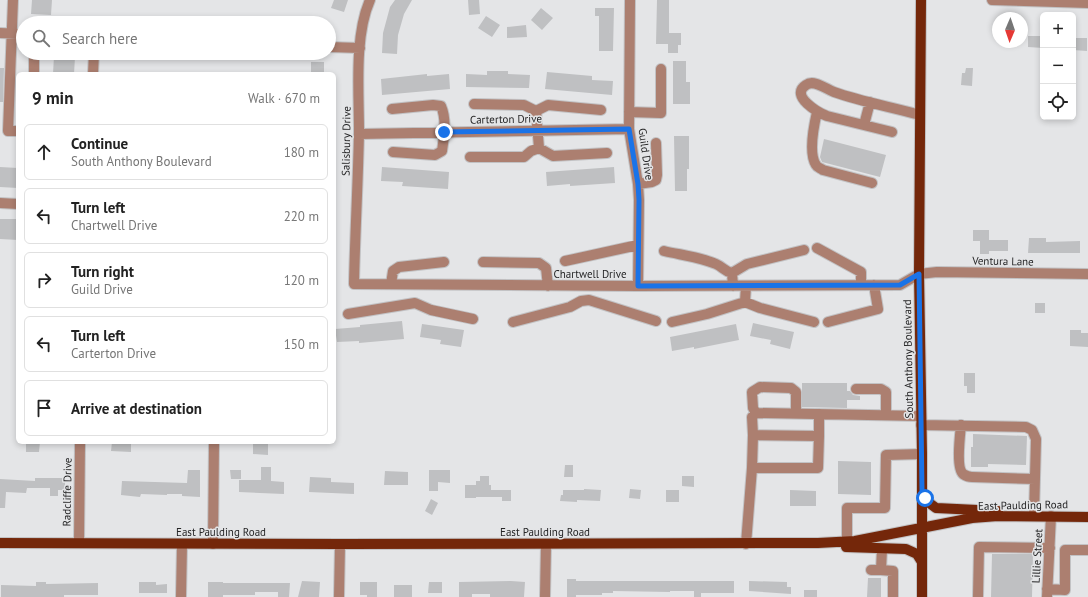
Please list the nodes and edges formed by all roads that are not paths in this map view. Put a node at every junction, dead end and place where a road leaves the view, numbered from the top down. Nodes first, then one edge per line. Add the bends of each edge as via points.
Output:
1 (13, 0) edge
2 (370, 0) edge
3 (630, 0) edge
4 (921, 0) edge
5 (992, 0) edge
6 (1088, 3) edge
7 (0, 33) edge
8 (12, 34) junction
9 (16, 34) edge
10 (336, 47) edge
11 (360, 48) junction
12 (34, 60) edge
13 (94, 60) edge
14 (661, 69) dead end
15 (34, 72) edge
16 (93, 72) edge
17 (870, 102) junction
18 (474, 104) dead end
19 (392, 109) dead end
20 (601, 110) dead end
21 (536, 111) junction
22 (629, 112) junction
23 (817, 112) junction
24 (920, 115) junction
25 (864, 125) junction
26 (629, 129) junction
27 (16, 131) edge
28 (537, 131) junction
29 (444, 132) junction
30 (892, 132) dead end
31 (359, 134) junction
32 (656, 143) dead end
33 (539, 148) junction
34 (393, 152) dead end
35 (607, 152) dead end
36 (470, 157) dead end
37 (872, 183) dead end
38 (638, 184) junction
39 (0, 203) edge
40 (16, 204) edge
41 (638, 245) junction
42 (817, 248) dead end
43 (804, 250) dead end
44 (664, 252) dead end
45 (565, 261) dead end
46 (444, 262) dead end
47 (483, 262) dead end
48 (732, 273) junction
49 (919, 274) junction
50 (1088, 274) edge
51 (354, 284) joint
52 (391, 284) junction
53 (413, 285) junction
54 (862, 285) junction
55 (874, 285) junction
56 (548, 286) junction
57 (585, 286) junction
58 (638, 286) junction
59 (733, 286) junction
60 (746, 286) junction
61 (584, 300) junction
62 (745, 302) junction
63 (412, 304) junction
64 (348, 314) dead end
65 (473, 319) dead end
66 (656, 321) dead end
67 (513, 322) dead end
68 (672, 322) dead end
69 (814, 322) dead end
70 (828, 322) dead end
71 (856, 388) dead end
72 (756, 413) junction
73 (796, 413) junction
74 (819, 414) junction
75 (886, 415) junction
76 (921, 420) junction
77 (961, 426) junction
78 (753, 435) junction
79 (819, 436) junction
80 (80, 444) edge
81 (214, 444) edge
82 (922, 454) junction
83 (752, 468) junction
84 (1035, 479) junction
85 (922, 491) junction
86 (1034, 516) junction
87 (1051, 516) junction
88 (1088, 517) edge
89 (922, 529) junction
90 (847, 542) junction
91 (0, 543) edge
92 (79, 543) junction
93 (818, 543) junction
94 (182, 544) junction
95 (213, 544) junction
96 (340, 544) junction
97 (546, 544) junction
98 (746, 544) junction
99 (882, 548) junction
100 (1050, 548) junction
101 (1088, 550) edge
102 (922, 562) junction
103 (1047, 593) edge
104 (181, 597) edge
105 (339, 597) edge
106 (545, 597) edge
107 (893, 597) edge
108 (922, 597) edge
109 (978, 597) edge

1 - 8 street
2 - 11 street, Salisbury Drive via 361,31
3 - 22 street, Guild Drive
4 - 24 main road, South Anthony Boulevard
5 - 6 street
7 - 8 street
8 - 9 street
8 - 27 street via 8,131
10 - 11 street
11 - 31 street, Salisbury Drive
12 - 15 street
13 - 16 street
14 - 22 street via 661,113
17 - 23 street via 811,83 802,89 801,95
17 - 24 street
17 - 25 street
18 - 21 street via 524,105
19 - 29 street via 441,106
20 - 21 street via 548,105
21 - 28 street
22 - 26 street, Guild Drive
23 - 25 street
23 - 37 street via 812,141 814,162 817,167
24 - 49 main road, South Anthony Boulevard
25 - 30 street
26 - 28 street, Carterton Drive
26 - 38 street, Guild Drive
28 - 29 street, Carterton Drive
28 - 33 street
29 - 31 street, Carterton Drive
29 - 34 street via 442,151 435,155
31 - 51 street, Salisbury Drive
32 - 38 street via 656,180
33 - 35 street via 553,156
33 - 36 street via 524,157
38 - 41 street, Guild Drive
39 - 40 street
41 - 45 street
41 - 58 street, Guild Drive
42 - 54 street via 861,272
43 - 48 street via 747,264
44 - 48 street via 718,264 726,272
46 - 52 street via 399,267 393,271
47 - 56 street via 539,263 546,268
48 - 59 street
49 - 50 street, Ventura Lane
49 - 55 street, Chartwell Drive via 900,285
49 - 76 main road, South Anthony Boulevard
51 - 52 street, Chartwell Drive
52 - 53 street, Chartwell Drive
53 - 56 street, Chartwell Drive
53 - 63 street
54 - 55 street, Chartwell Drive
54 - 60 street, Chartwell Drive
55 - 70 street via 878,309
56 - 57 street, Chartwell Drive
57 - 58 street, Chartwell Drive
57 - 61 street
58 - 59 street, Chartwell Drive
59 - 60 street, Chartwell Drive
60 - 62 street
61 - 66 street
61 - 67 street via 570,307
62 - 68 street
62 - 69 street
63 - 64 street
63 - 65 street
71 - 75 street via 881,389 886,392
72 - 73 street
72 - 73 street via 753,408 752,392 760,387 791,388 796,392
72 - 78 street via 752,417
73 - 74 street
74 - 75 street
74 - 79 street
75 - 76 street
76 - 77 street
76 - 82 main road, South Anthony Boulevard
77 - 84 street via 960,470 963,474 972,477
77 - 84 street via 1026,427 1032,430 1036,439
78 - 79 street
78 - 83 street
79 - 83 street via 818,468
80 - 92 street, Radcliffe Drive
81 - 95 street
82 - 85 main road, South Anthony Boulevard
82 - 90 street via 886,455 885,508 847,508
83 - 98 street
84 - 86 street
85 - 86 main road via 928,502 936,508
85 - 89 main road, South Anthony Boulevard
86 - 87 main road, East Paulding Road
86 - 89 main road, East Paulding Road via 972,518
87 - 88 main road, East Paulding Road
87 - 100 street, Lillie Street
89 - 90 main road, East Paulding Road
89 - 102 main road, South Anthony Boulevard
90 - 93 main road, East Paulding Road
91 - 92 main road, East Paulding Road
92 - 94 main road, East Paulding Road
93 - 98 main road, East Paulding Road
93 - 99 main road
94 - 95 main road, East Paulding Road
94 - 104 street
95 - 96 main road, East Paulding Road
96 - 97 main road, East Paulding Road
96 - 105 street
97 - 98 main road, East Paulding Road
97 - 106 street
99 - 102 main road via 910,550 917,554
99 - 107 street via 876,570 893,571
100 - 103 street, Lillie Street
100 - 109 street via 980,547
101 - 103 street via 1065,550 1065,590
102 - 108 main road, South Anthony Boulevard

